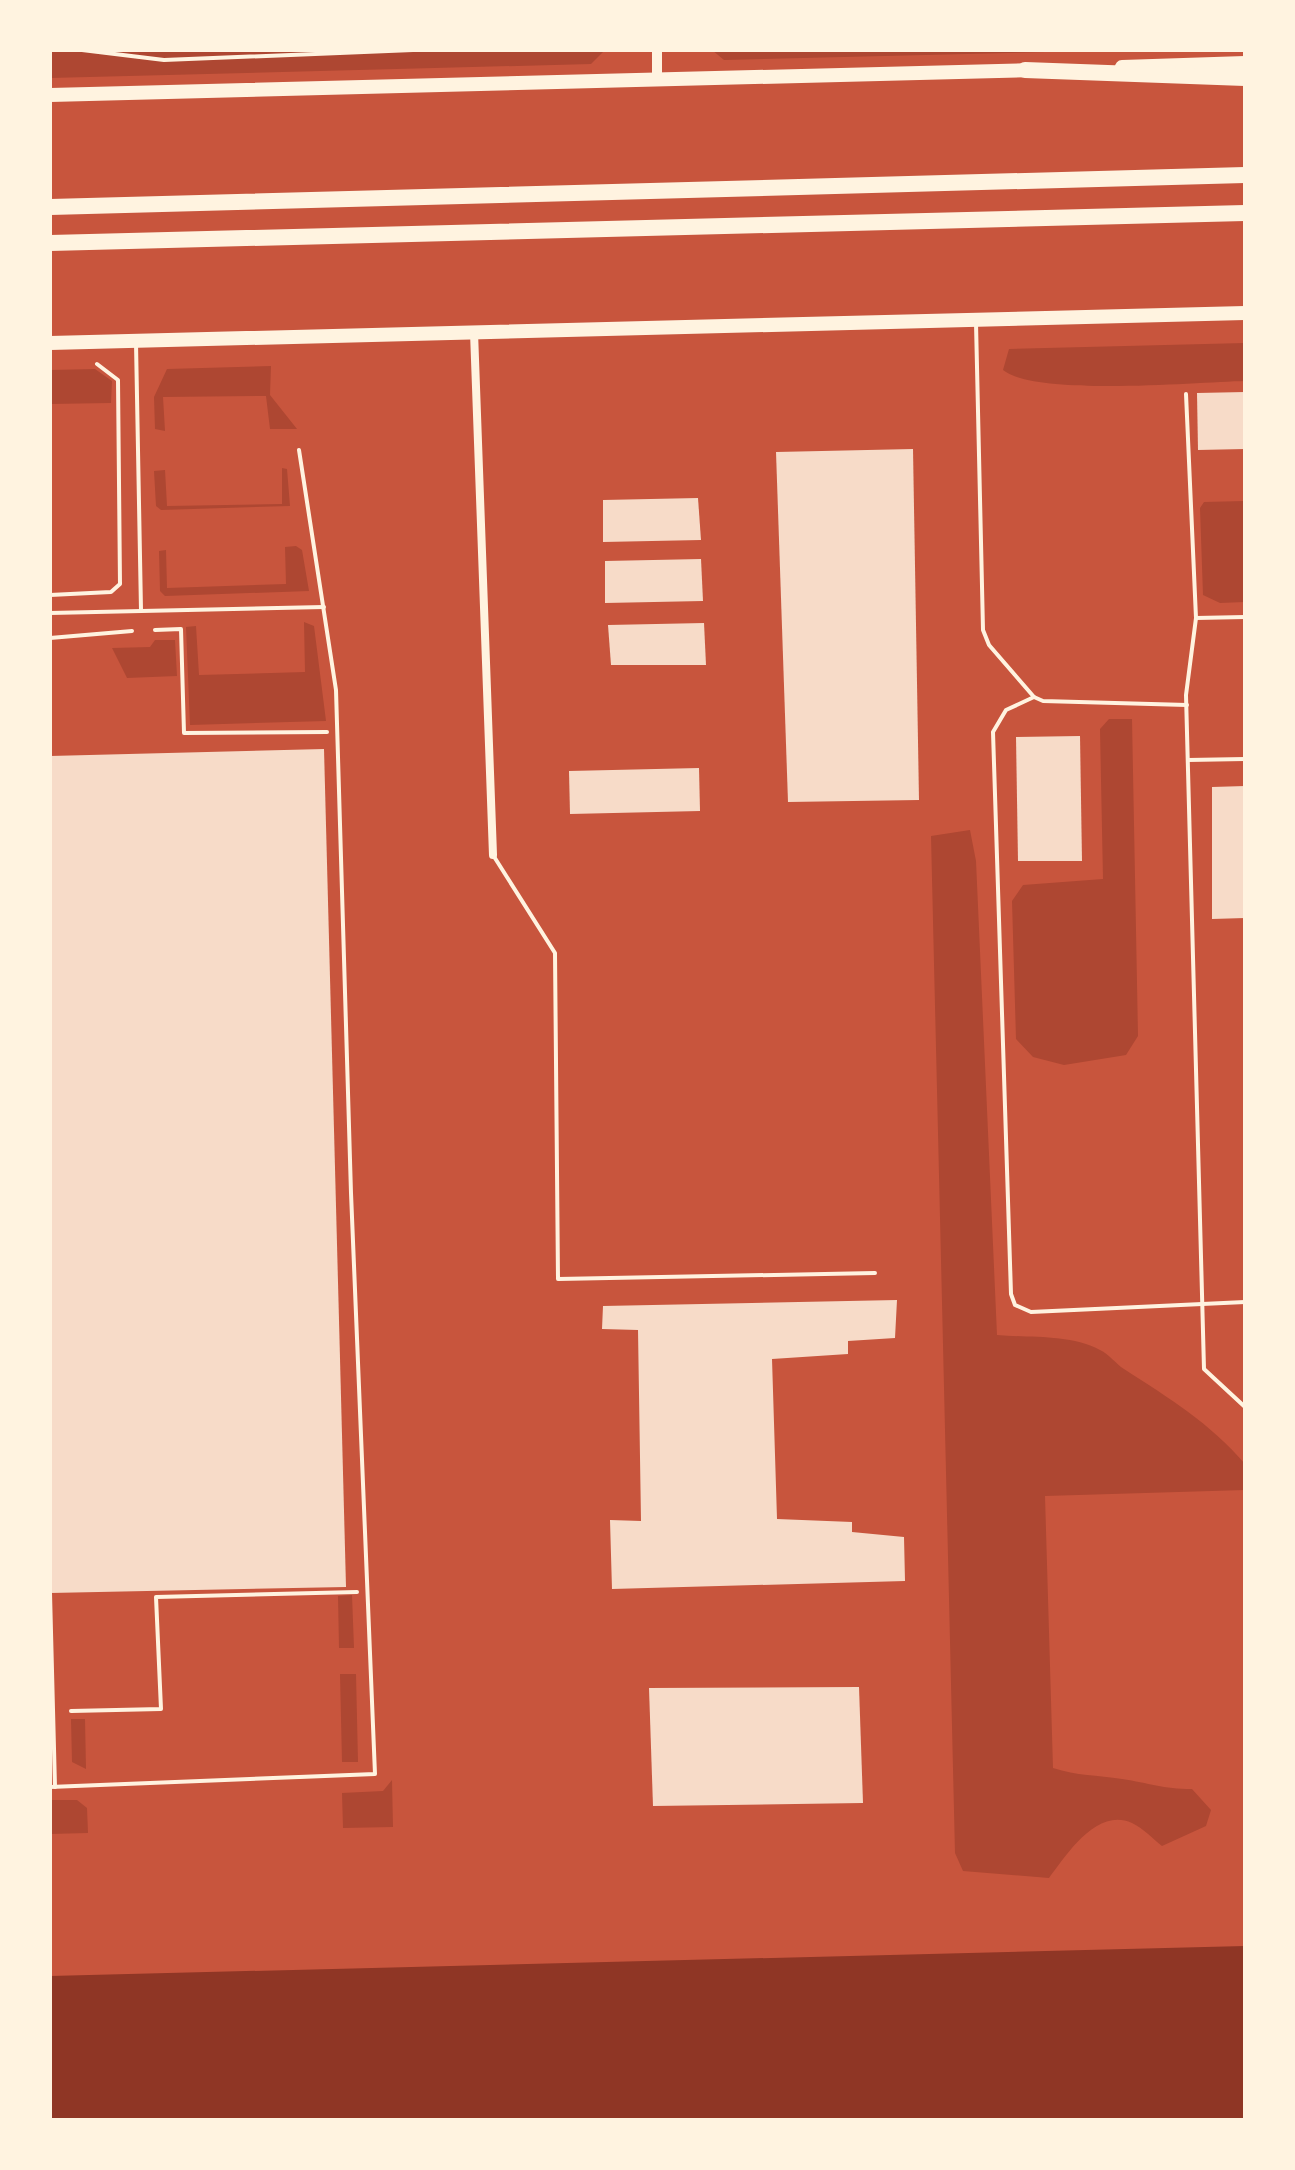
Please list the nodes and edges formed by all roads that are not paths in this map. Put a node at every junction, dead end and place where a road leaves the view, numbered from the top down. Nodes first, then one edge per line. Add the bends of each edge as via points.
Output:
1 (657, 50) edge
2 (1245, 63) edge
3 (1025, 70) junction
4 (657, 78) junction
5 (1245, 78) edge
6 (50, 95) edge
7 (1245, 175) edge
8 (50, 207) edge
9 (1245, 213) edge
10 (50, 243) edge
11 (1245, 313) edge
12 (976, 319) junction
13 (474, 332) junction
14 (135, 341) junction
15 (50, 343) edge
16 (1186, 394) dead end
17 (299, 450) dead end
18 (325, 607) junction
19 (141, 611) junction
20 (50, 613) edge
21 (1245, 617) edge
22 (1196, 618) junction
23 (1034, 697) junction
24 (1187, 705) junction
25 (1245, 759) edge
26 (1188, 760) junction
27 (493, 855) joint
28 (875, 1273) dead end
29 (1245, 1302) edge
30 (1203, 1303) junction
31 (1245, 1407) edge
32 (50, 1593) edge
33 (53, 1787) edge

1 - 4 street
2 - 3 highway
3 - 4 highway
3 - 5 highway
4 - 6 highway
7 - 8 highway
9 - 10 highway
11 - 12 highway
12 - 13 highway
12 - 23 lane via 983,630 989,645
13 - 14 highway
13 - 27 street
14 - 15 highway
14 - 19 lane
16 - 22 lane
17 - 18 lane
18 - 19 lane
18 - 33 lane via 336,690 375,1774
19 - 20 lane
21 - 22 lane
22 - 24 lane
23 - 24 lane via 1066,704
23 - 30 lane via 1006,710 993,732 1011,1294 1015,1305 1031,1312
24 - 26 lane
25 - 26 lane
26 - 30 lane
27 - 28 lane via 555,953 558,1279
29 - 30 lane
30 - 31 lane via 1204,1369
32 - 33 lane

